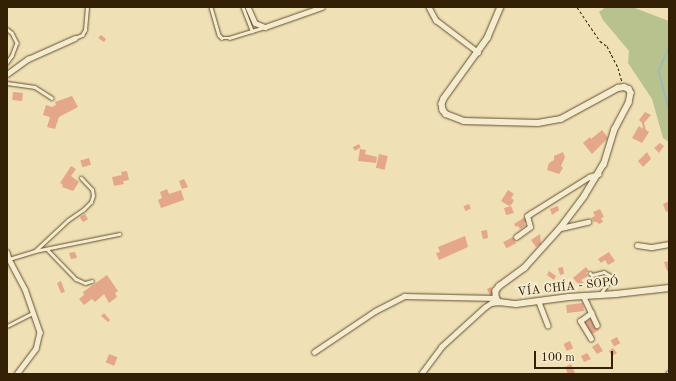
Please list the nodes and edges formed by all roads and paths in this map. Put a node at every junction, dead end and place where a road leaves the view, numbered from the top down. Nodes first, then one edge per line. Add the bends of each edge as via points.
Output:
1 (87, 7) edge
2 (211, 7) edge
3 (243, 7) edge
4 (248, 7) edge
5 (322, 7) edge
6 (429, 7) edge
7 (501, 7) edge
8 (578, 7) edge
9 (265, 27) junction
10 (7, 29) edge
11 (252, 31) junction
12 (75, 38) joint
13 (478, 52) junction
14 (7, 63) edge
15 (7, 74) edge
16 (7, 84) edge
17 (624, 87) junction
18 (52, 98) dead end
19 (599, 174) junction
20 (81, 178) dead end
21 (588, 222) dead end
22 (561, 228) junction
23 (119, 234) dead end
24 (516, 237) dead end
25 (669, 244) edge
26 (637, 245) dead end
27 (47, 249) junction
28 (35, 251) junction
29 (7, 252) edge
30 (9, 259) junction
31 (590, 273) dead end
32 (92, 281) dead end
33 (669, 288) edge
34 (599, 296) junction
35 (584, 297) junction
36 (497, 300) junction
37 (539, 302) junction
38 (34, 312) junction
39 (591, 313) junction
40 (548, 325) dead end
41 (598, 325) dead end
42 (7, 326) edge
43 (590, 339) dead end
44 (314, 352) dead end
45 (16, 374) edge
46 (421, 374) edge

1 - 12 lane via 85,30 82,35
2 - 11 lane via 222,38
3 - 11 lane
4 - 9 street via 255,23
5 - 9 street
6 - 13 street via 436,20
7 - 13 street via 488,38
8 - 17 path via 606,46 618,68
9 - 11 lane
10 - 14 lane via 17,43
12 - 15 street via 28,59
13 - 17 street via 444,99 442,110 451,117 464,121 493,123 538,123 561,119
16 - 18 lane via 35,87
17 - 19 street, VÍA CHÍA - SOPÓ via 629,89 631,96
19 - 22 street, VÍA CHÍA - SOPÓ
19 - 24 street via 589,177 527,216 530,227
20 - 28 lane via 92,190 91,202
21 - 22 street
22 - 36 street, VÍA CHÍA - SOPÓ via 525,268 500,286 496,291
23 - 27 lane
25 - 26 street via 652,247
27 - 28 lane
27 - 32 lane via 76,279 85,283
28 - 30 lane
29 - 30 street
30 - 38 street via 25,288
31 - 34 lane via 592,275 604,272 611,276
33 - 34 street, VÍA CHÍA - SOPÓ
34 - 35 street, VÍA CHÍA - SOPÓ
35 - 37 street, VÍA CHÍA - SOPÓ
35 - 39 street
36 - 37 street, VÍA CHÍA - SOPÓ via 516,304
36 - 44 street via 404,296 375,311
36 - 46 street via 484,307 441,347
37 - 40 street
38 - 42 lane
38 - 45 street via 40,332 39,341 36,349
39 - 41 street
39 - 43 street via 580,321

